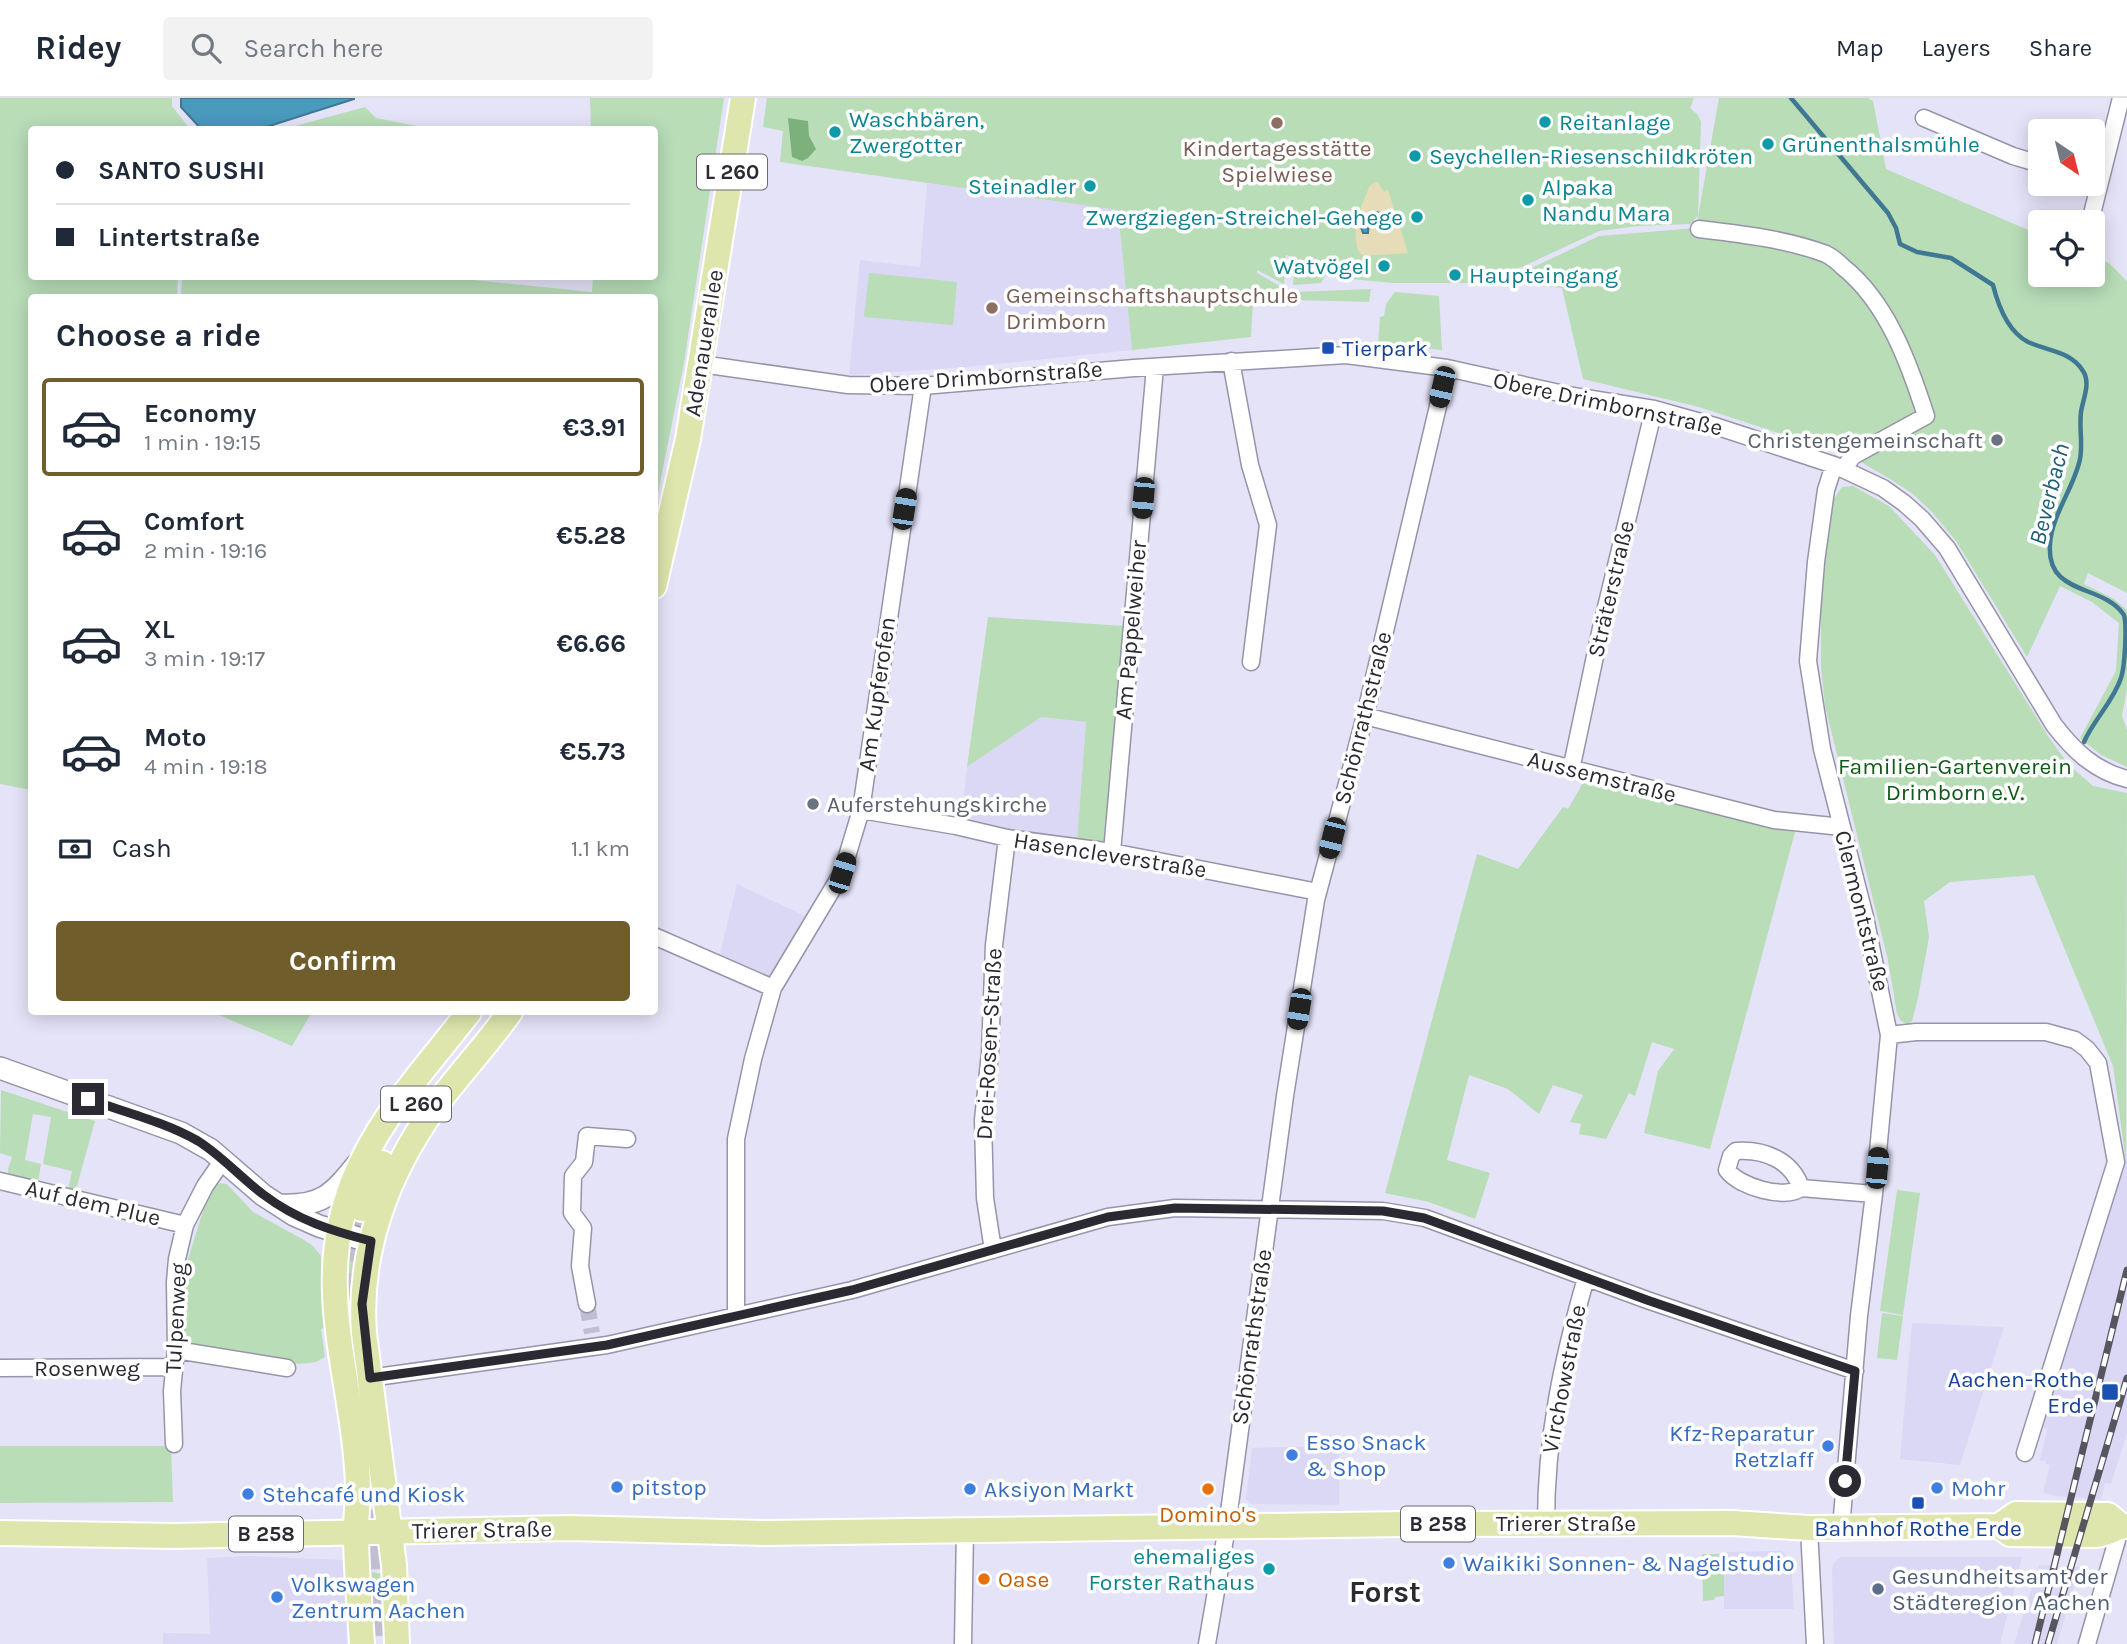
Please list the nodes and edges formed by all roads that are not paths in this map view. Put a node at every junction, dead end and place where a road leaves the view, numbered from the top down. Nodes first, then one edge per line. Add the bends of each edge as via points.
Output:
1 (743, 98) edge
2 (2121, 98) edge
3 (1924, 118) dead end
4 (2105, 154) edge
5 (2028, 160) edge
6 (1699, 229) dead end
7 (1231, 361) junction
8 (701, 364) junction
9 (1155, 367) junction
10 (1447, 368) junction
11 (923, 386) junction
12 (1654, 410) junction
13 (1838, 467) junction
14 (658, 570) edge
15 (1251, 662) dead end
16 (1365, 716) junction
17 (1571, 770) junction
18 (2127, 779) edge
19 (861, 810) junction
20 (1842, 827) junction
21 (1007, 838) junction
22 (1112, 852) junction
23 (1318, 892) junction
24 (658, 937) edge
25 (773, 988) junction
26 (467, 1015) edge
27 (487, 1015) edge
28 (508, 1015) edge
29 (1889, 1035) junction
30 (0, 1068) edge
31 (626, 1139) dead end
32 (365, 1155) junction
33 (223, 1160) junction
34 (0, 1181) edge
35 (1801, 1188) dead end
36 (1874, 1194) junction
37 (279, 1205) junction
38 (362, 1209) tunnel mouth
39 (1269, 1210) junction
40 (185, 1226) junction
41 (338, 1233) junction
42 (371, 1241) junction
43 (993, 1250) junction
44 (1586, 1278) junction
45 (587, 1304) tunnel mouth
46 (736, 1315) junction
47 (176, 1350) junction
48 (174, 1367) junction
49 (0, 1368) edge
50 (287, 1368) dead end
51 (1855, 1371) junction
52 (357, 1380) junction
53 (174, 1444) dead end
54 (2025, 1453) dead end
55 (1546, 1523) junction
56 (2124, 1526) edge
57 (1227, 1527) junction
58 (1809, 1528) junction
59 (1841, 1528) junction
60 (965, 1531) junction
61 (356, 1532) junction
62 (391, 1532) junction
63 (0, 1533) edge
64 (379, 1642) edge
65 (963, 1644) edge
66 (1207, 1644) edge
67 (1815, 1644) edge
68 (2087, 1644) edge

1 - 8 main road, Adenauerallee / L 260
2 - 4 street
3 - 5 street
6 - 13 street via 1757,236 1828,255 1863,282 1888,321 1926,415
7 - 9 street, Obere Drimbornstraße
7 - 10 street, Obere Drimbornstraße via 1346,355
7 - 15 street via 1250,465 1268,525
8 - 11 street, Obere Drimbornstraße via 848,385
8 - 14 main road, Adenauerallee / L 260
9 - 11 street, Obere Drimbornstraße
9 - 22 street, Am Pappelweiher
10 - 12 street, Obere Drimbornstraße
10 - 16 street, Schönrathstraße
11 - 19 street, Am Kupferofen
12 - 13 street, Obere Drimbornstraße
12 - 17 street, Sträterstraße
13 - 18 street, Obere Drimbornstraße via 1883,488 1922,519 1947,548 2074,751 2103,771
13 - 20 street, Clermontstraße via 1826,490 1808,661 1822,749
16 - 17 street, Aussemstraße
16 - 23 street, Schönrathstraße
17 - 20 street, Aussemstraße via 1774,820
19 - 21 street, Hasencleverstraße
19 - 25 street, Am Kupferofen via 842,873
20 - 29 street, Clermontstraße
21 - 22 street, Hasencleverstraße
21 - 43 street, Drei-Rosen-Straße via 994,945 983,1120 985,1198
22 - 23 street, Hasencleverstraße
23 - 39 street, Schönrathstraße
24 - 25 street
25 - 46 street, Am Kupferofen via 736,1139
26 - 32 main road via 394,1106
27 - 38 main road, L 260 via 398,1132
28 - 42 main road via 418,1132 388,1188
29 - 36 street, Clermontstraße
29 - 54 street via 2046,1032 2074,1040 2098,1063 2116,1162
30 - 33 main road via 181,1133
31 - 45 street via 587,1136 584,1161 573,1176 572,1213 583,1228 580,1266
32 - 37 main road via 326,1198 297,1206
32 - 41 main road
33 - 37 main road
33 - 40 street, Tulpenweg
34 - 40 street, Auf dem Plue
35 - 36 street
36 - 51 street, Clermontstraße
37 - 41 main road
39 - 43 street via 1175,1208 1108,1217
39 - 44 street via 1383,1211 1424,1218
39 - 57 street, Schönrathstraße
40 - 47 street, Tulpenweg via 175,1282
41 - 42 main road
41 - 52 main road via 334,1305
42 - 52 main road
43 - 46 street via 852,1290
44 - 51 street
44 - 55 street, Virchowstraße via 1554,1408
46 - 52 street
47 - 48 street, Tulpenweg
47 - 50 street
48 - 49 street, Rosenweg
48 - 53 street, Tulpenweg
51 - 59 street, Clermontstraße
52 - 61 main road
52 - 62 main road
55 - 57 main road, Trierer Straße / B 258
55 - 58 main road, Trierer Straße / B 258 via 1732,1523
56 - 59 main road, Trierer Straße / B 258 via 2105,1535 2010,1534 1999,1526
56 - 68 street
57 - 60 main road, Trierer Straße / B 258
57 - 66 street, Schönrathstraße
58 - 59 main road, Trierer Straße / B 258
58 - 67 street
60 - 62 main road, Trierer Straße / B 258 via 765,1533 569,1528
60 - 65 street
61 - 62 main road, Trierer Straße / B 258
61 - 63 main road, Trierer Straße / B 258
61 - 64 main road
62 - 64 main road via 394,1565

